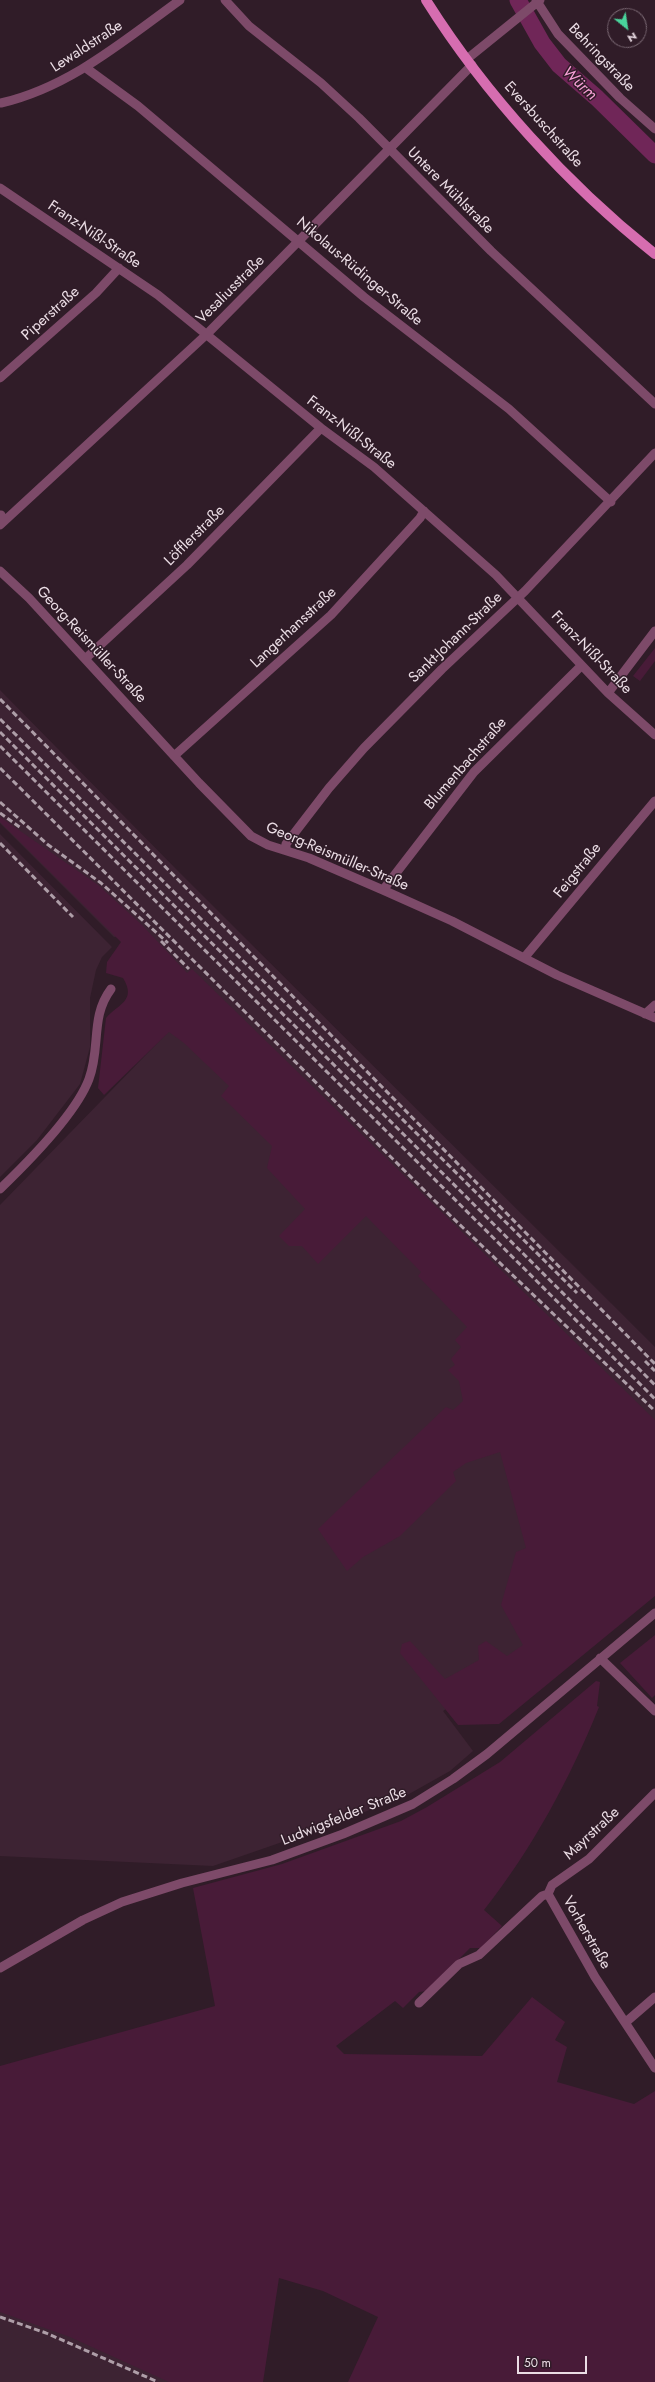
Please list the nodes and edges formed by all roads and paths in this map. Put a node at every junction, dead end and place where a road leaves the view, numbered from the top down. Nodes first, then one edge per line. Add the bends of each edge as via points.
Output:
1 (180, 0) edge
2 (224, 0) edge
3 (426, 0) edge
4 (536, 2) edge
5 (469, 62) junction
6 (86, 68) junction
7 (1, 103) dead end
8 (655, 129) edge
9 (388, 149) junction
10 (0, 188) edge
11 (299, 241) junction
12 (655, 254) edge
13 (119, 268) junction
14 (207, 334) junction
15 (0, 378) edge
16 (655, 404) edge
17 (321, 428) junction
18 (655, 453) edge
19 (611, 502) junction
20 (424, 511) junction
21 (0, 525) edge
22 (0, 571) edge
23 (519, 597) junction
24 (655, 631) edge
25 (85, 659) junction
26 (581, 666) junction
27 (608, 693) junction
28 (655, 735) edge
29 (174, 756) junction
30 (655, 802) edge
31 (286, 850) junction
32 (383, 890) junction
33 (524, 958) junction
34 (111, 989) dead end
35 (655, 1005) edge
36 (645, 1014) junction
37 (655, 1018) edge
38 (0, 1190) edge
39 (655, 1613) edge
40 (600, 1658) junction
41 (654, 1709) edge
42 (655, 1793) edge
43 (548, 1894) junction
44 (0, 1968) edge
45 (655, 1997) edge
46 (420, 2003) dead end
47 (626, 2022) junction
48 (655, 2068) edge

1 - 6 street, Lewaldstraße
2 - 9 street, Untere Mühlstraße via 249,26 321,83
3 - 5 main road, Eversbuschstraße
4 - 5 street, Vesaliusstraße
4 - 8 street, Behringstraße via 558,34 610,89
5 - 9 street, Vesaliusstraße
5 - 12 main road, Eversbuschstraße via 550,158
6 - 7 street, Lewaldstraße via 25,98
6 - 11 street, Nikolaus-Rüdinger-Straße via 138,106
9 - 11 street, Vesaliusstraße
9 - 16 street, Untere Mühlstraße
10 - 13 street, Franz-Nißl-Straße
11 - 14 street, Vesaliusstraße
11 - 19 street, Nikolaus-Rüdinger-Straße via 364,297 509,409
13 - 14 street, Franz-Nißl-Straße
13 - 15 street, Piperstraße via 96,293
14 - 17 street, Franz-Nißl-Straße
14 - 21 street, Vesaliusstraße
17 - 20 street, Franz-Nißl-Straße via 374,467
17 - 25 street, Löfflerstraße via 187,565
18 - 19 street, Sankt-Johann-Straße
19 - 23 street, Sankt-Johann-Straße
20 - 23 street, Franz-Nißl-Straße
20 - 29 street, Langerhansstraße via 331,615
22 - 25 street, Georg-Reismüller-Straße via 29,598
23 - 26 street, Franz-Nißl-Straße
23 - 31 street, Sankt-Johann-Straße via 442,669 364,748 291,837 286,844
24 - 27 street
25 - 29 street, Georg-Reismüller-Straße
26 - 27 street, Franz-Nißl-Straße
26 - 32 street, Blumenbachstraße via 474,772
27 - 28 street, Franz-Nißl-Straße
29 - 31 street, Georg-Reismüller-Straße via 251,836 268,845
30 - 33 street, Feigstraße
31 - 32 street, Georg-Reismüller-Straße
32 - 33 street, Georg-Reismüller-Straße via 452,921
33 - 36 street, Georg-Reismüller-Straße
34 - 38 street via 99,1011 95,1060 83,1092 29,1160
35 - 36 street
36 - 37 street, Georg-Reismüller-Straße
39 - 40 street, Ludwigsfelder Straße
40 - 41 street
40 - 44 street, Ludwigsfelder Straße via 487,1754 413,1804 343,1834 272,1860 174,1885 122,1902 83,1920
42 - 43 street, Mayrstraße via 589,1859 552,1884
43 - 46 street, Vorherstraße via 542,1896 479,1955 459,1964
43 - 47 street, Vorherstraße via 595,1977
45 - 47 street
47 - 48 street, Vorherstraße

